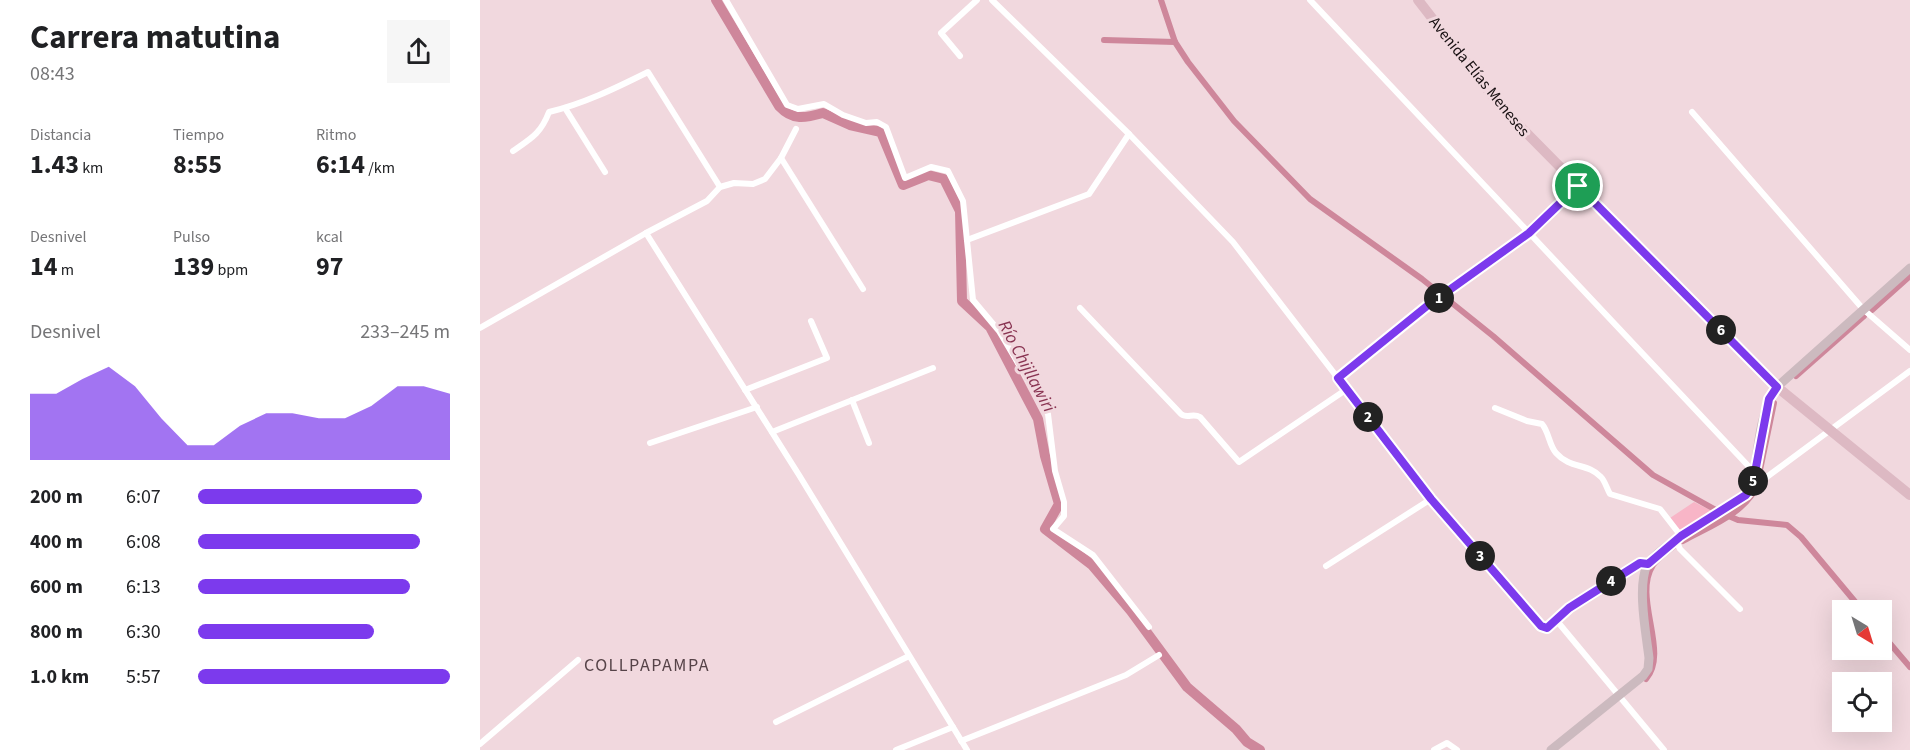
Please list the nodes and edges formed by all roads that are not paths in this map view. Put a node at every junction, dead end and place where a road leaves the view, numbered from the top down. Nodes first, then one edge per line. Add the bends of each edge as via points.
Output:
1 (726, 0) edge
2 (977, 0) edge
3 (992, 0) edge
4 (1310, 0) edge
5 (1418, 0) edge
6 (960, 56) dead end
7 (565, 108) junction
8 (1692, 112) dead end
9 (796, 129) dead end
10 (1129, 134) junction
11 (513, 151) dead end
12 (781, 158) junction
13 (605, 172) dead end
14 (1578, 186) junction
15 (720, 187) junction
16 (646, 233) junction
17 (1529, 233) junction
18 (967, 240) junction
19 (1910, 268) edge
20 (863, 289) dead end
21 (1080, 308) dead end
22 (1863, 309) junction
23 (811, 321) dead end
24 (480, 328) edge
25 (1910, 350) edge
26 (933, 368) dead end
27 (1910, 371) edge
28 (1338, 378) junction
29 (1777, 387) junction
30 (1347, 389) junction
31 (745, 390) junction
32 (852, 400) junction
33 (757, 408) junction
34 (1495, 408) dead end
35 (1832, 431) junction
36 (772, 432) junction
37 (650, 443) dead end
38 (869, 443) dead end
39 (1754, 476) junction
40 (1910, 495) edge
41 (1431, 499) junction
42 (1678, 538) junction
43 (1648, 564) junction
44 (1326, 566) dead end
45 (1740, 609) dead end
46 (1557, 621) junction
47 (1149, 627) dead end
48 (1159, 655) dead end
49 (909, 656) junction
50 (578, 660) dead end
51 (1622, 698) junction
52 (776, 722) dead end
53 (953, 727) junction
54 (962, 741) junction
55 (480, 744) edge
56 (896, 750) edge
57 (967, 750) edge
58 (1434, 750) edge
59 (1457, 750) edge
60 (1551, 750) edge
61 (1664, 750) edge

1 - 18 street via 787,105 798,109 824,104 843,115 886,127 905,178 931,167 948,171 963,201
2 - 6 street via 941,33
3 - 10 street
4 - 17 street
5 - 14 main road, Avenida Elías Meneses via 1502,108
7 - 11 street via 549,112 535,136
7 - 13 street
7 - 15 street via 648,72
8 - 22 street
9 - 12 street
10 - 18 street via 1089,194
10 - 28 street via 1233,242
12 - 15 street via 765,179
12 - 20 street
14 - 17 street
14 - 29 main road, Avenida Elías Meneses
15 - 16 street via 707,201
16 - 24 street
16 - 31 street
17 - 28 street via 1438,298
17 - 39 street
18 - 47 street via 973,300 999,331 1048,414 1055,471 1064,502 1064,516 1053,529 1093,555
19 - 22 street
21 - 30 street via 1181,414 1200,417 1239,462
22 - 25 street
22 - 29 street
23 - 31 street via 827,358
26 - 32 street
27 - 35 street
28 - 30 street
29 - 35 main road, Avenida Elías Meneses
29 - 39 street via 1764,416
30 - 41 street
31 - 33 street
32 - 36 street
32 - 38 street
33 - 36 street
33 - 37 street
34 - 42 street via 1542,424 1555,452 1572,466 1587,468 1601,477 1610,494 1660,509
35 - 39 street via 1764,479
35 - 40 main road, Avenida Elías Meneses
36 - 49 street
39 - 42 street via 1746,495
41 - 44 street
41 - 46 street via 1541,626 1551,627
42 - 43 street
42 - 45 street via 1680,549
43 - 46 street via 1640,563 1569,608
43 - 51 street via 1642,584 1648,669
46 - 51 street
48 - 54 street via 1126,675
49 - 52 street
49 - 53 street
50 - 55 street
51 - 60 street
51 - 61 street
53 - 54 street
53 - 56 street
54 - 57 street
58 - 59 street via 1447,743

